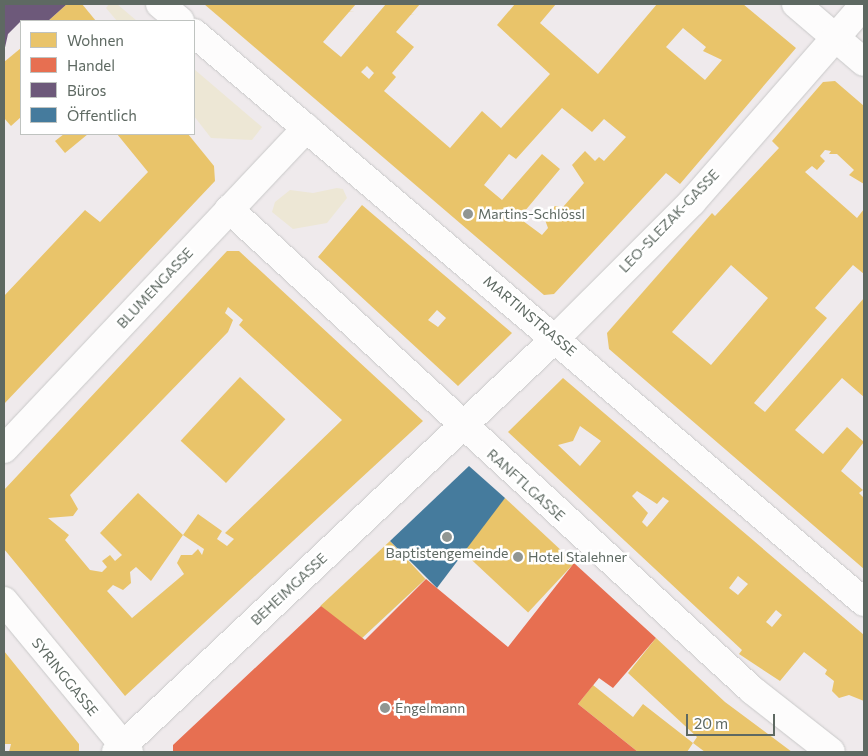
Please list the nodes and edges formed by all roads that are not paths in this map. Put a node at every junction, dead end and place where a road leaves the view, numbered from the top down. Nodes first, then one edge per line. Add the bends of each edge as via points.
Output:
1 (160, 4) edge
2 (796, 4) edge
3 (864, 5) edge
4 (179, 20) edge
5 (195, 34) edge
6 (836, 38) junction
7 (864, 62) edge
8 (306, 128) junction
9 (229, 209) junction
10 (556, 338) junction
11 (462, 426) junction
12 (4, 449) edge
13 (4, 601) edge
14 (864, 602) edge
15 (122, 750) edge
16 (831, 752) edge

1 - 4 street
2 - 6 street
3 - 6 street, LEO-SLEZAK-GASSE
5 - 8 street, MARTINSTRASSE
6 - 7 street
6 - 10 street, LEO-SLEZAK-GASSE via 692,202
8 - 9 street, BLUMENGASSE
8 - 10 street, MARTINSTRASSE
9 - 11 street, RANFTLGASSE
9 - 12 street, BLUMENGASSE
10 - 11 street, LEO-SLEZAK-GASSE
10 - 14 street, MARTINSTRASSE
11 - 15 street, BEHEIMGASSE
11 - 16 street, RANFTLGASSE via 752,690
13 - 15 street, SYRINGGASSE

